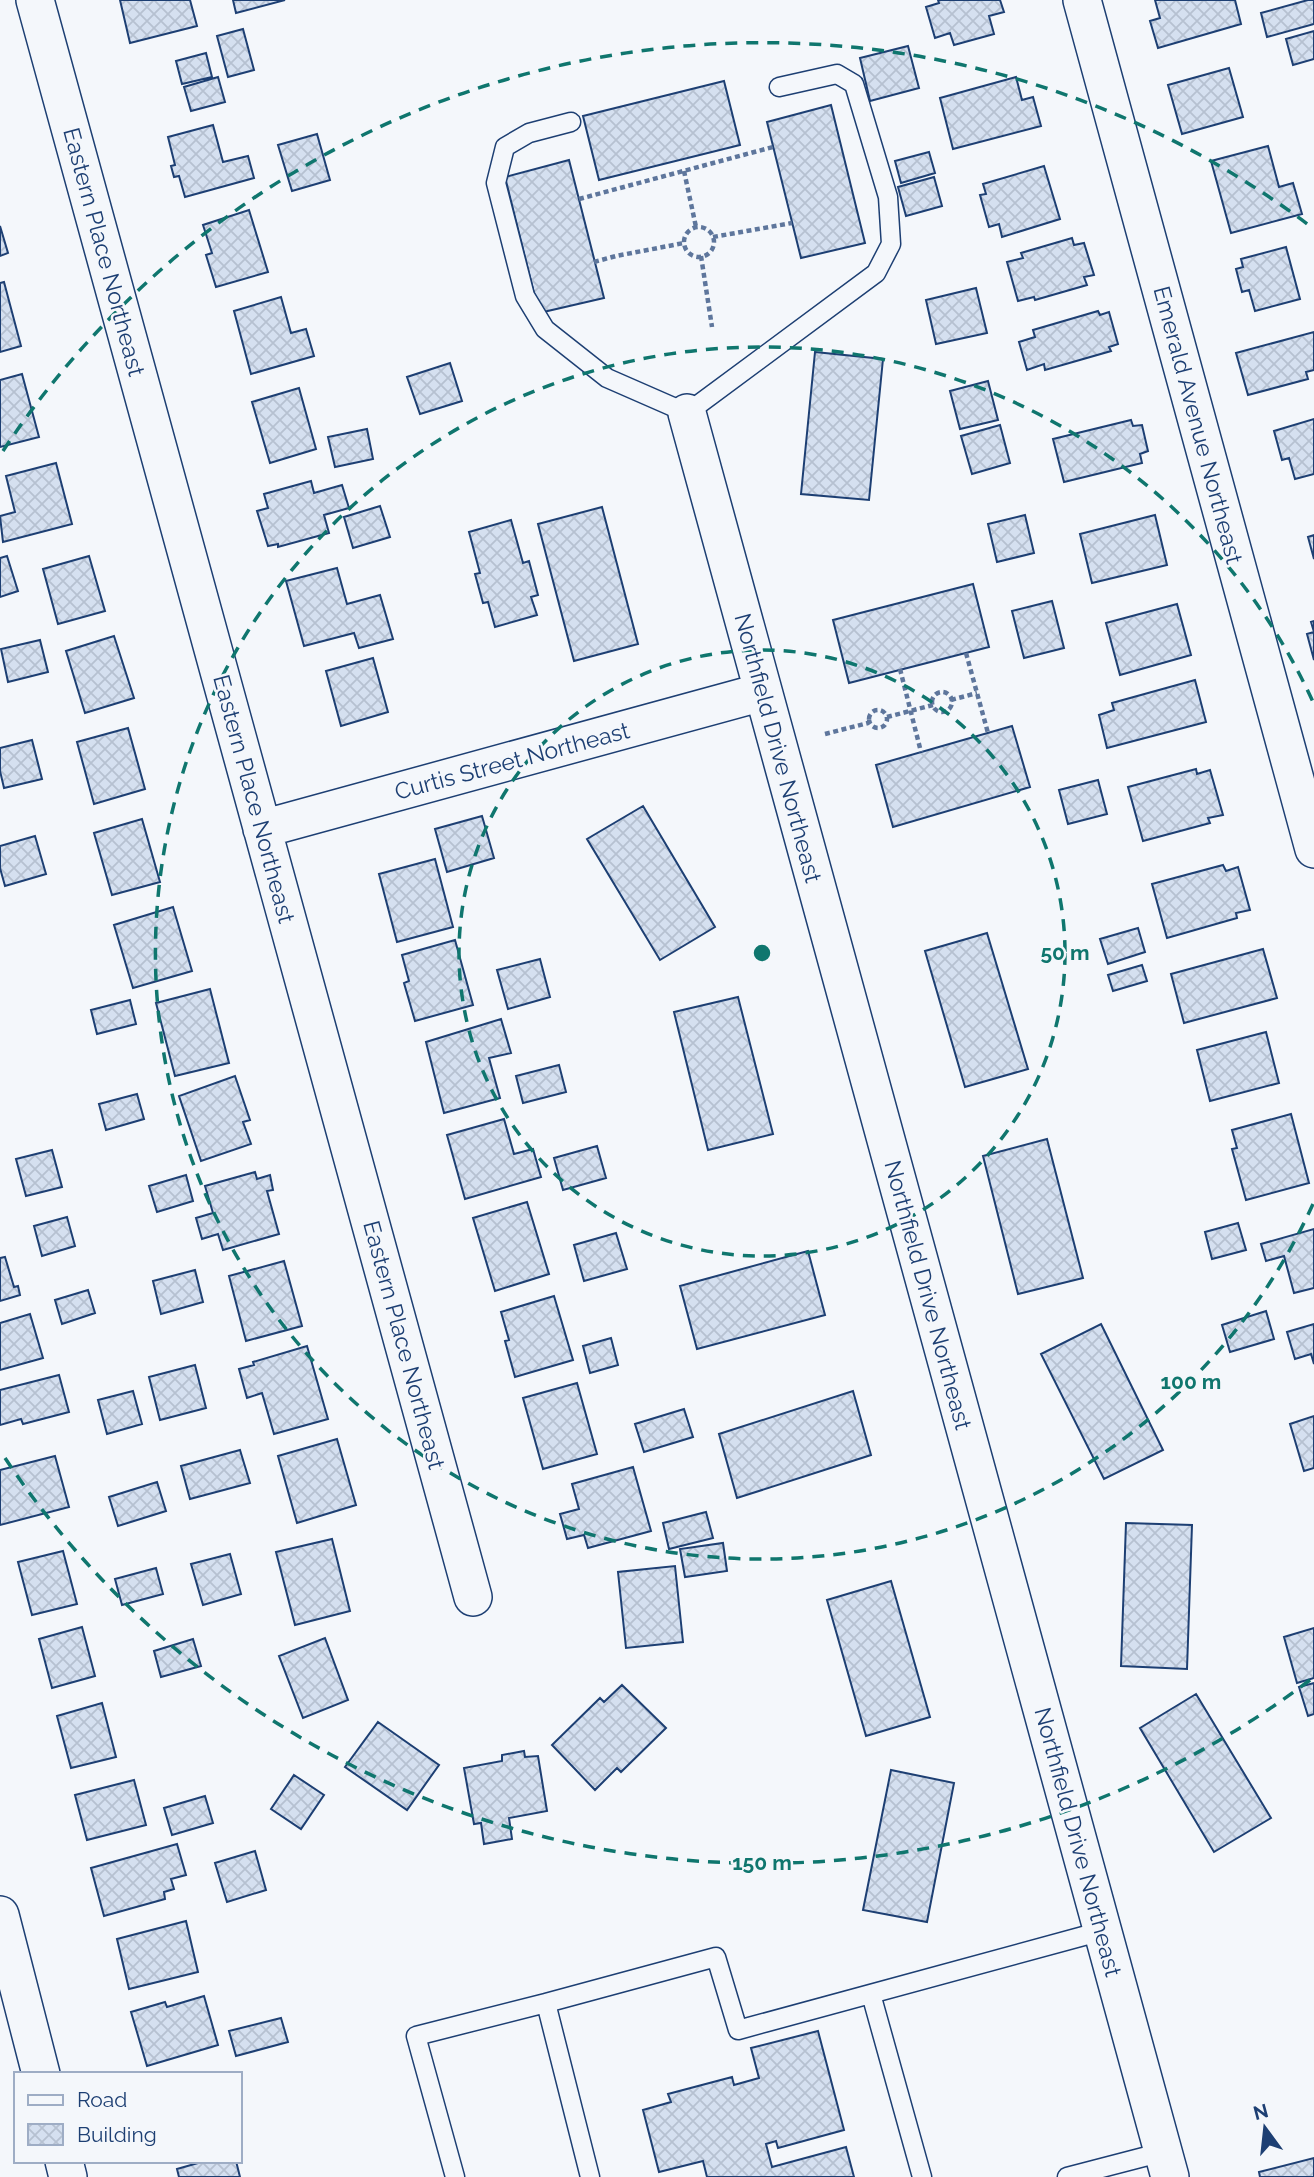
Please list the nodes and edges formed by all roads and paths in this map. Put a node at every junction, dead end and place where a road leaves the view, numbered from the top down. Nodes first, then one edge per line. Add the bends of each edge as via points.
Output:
1 (35, 0) edge
2 (1082, 0) edge
3 (779, 87) dead end
4 (571, 122) dead end
5 (773, 147) dead end
6 (684, 171) junction
7 (579, 200) dead end
8 (792, 223) dead end
9 (696, 227) junction
10 (713, 237) junction
11 (684, 243) junction
12 (701, 256) junction
13 (594, 262) dead end
14 (712, 327) dead end
15 (687, 413) junction
16 (966, 653) dead end
17 (900, 670) dead end
18 (762, 692) junction
19 (977, 693) junction
20 (951, 700) junction
21 (933, 705) junction
22 (910, 711) junction
23 (887, 717) junction
24 (869, 722) junction
25 (988, 733) dead end
26 (825, 734) dead end
27 (921, 752) dead end
28 (262, 829) junction
29 (1314, 849) edge
30 (473, 1597) dead end
31 (0, 1915) edge
32 (1102, 1931) junction
33 (870, 1994) junction
34 (546, 2003) junction
35 (40, 2072) edge
36 (1167, 2165) edge
37 (455, 2177) edge
38 (590, 2177) edge
39 (922, 2177) edge
40 (1067, 2177) edge

1 - 28 street, Eastern Place Northeast
2 - 29 street, Emerald Avenue Northeast
3 - 15 lane via 837,74 854,84 888,197 891,244 876,273
4 - 15 lane via 529,133 505,147 496,183 525,296 545,329 607,377
5 - 6 path
6 - 7 path
6 - 9 path
8 - 10 path
9 - 10 path via 707,229
9 - 11 path via 686,234
10 - 12 path via 713,247
11 - 12 path via 692,254
11 - 13 path
12 - 14 path
15 - 18 street, Northfield Drive Northeast
16 - 19 path
17 - 22 path
18 - 28 street, Curtis Street Northeast
18 - 32 street, Northfield Drive Northeast
19 - 20 path
19 - 25 path
20 - 21 path via 947,711
20 - 21 path via 939,692
21 - 22 path
22 - 23 path
22 - 27 path
23 - 24 path via 882,728
23 - 24 path via 875,710
24 - 26 path
28 - 30 street, Eastern Place Northeast
31 - 35 street
32 - 33 lane
32 - 36 street, Northfield Drive Northeast
33 - 34 lane via 738,2031 716,1957
33 - 39 lane
34 - 37 lane via 416,2036
34 - 38 lane
36 - 40 lane

